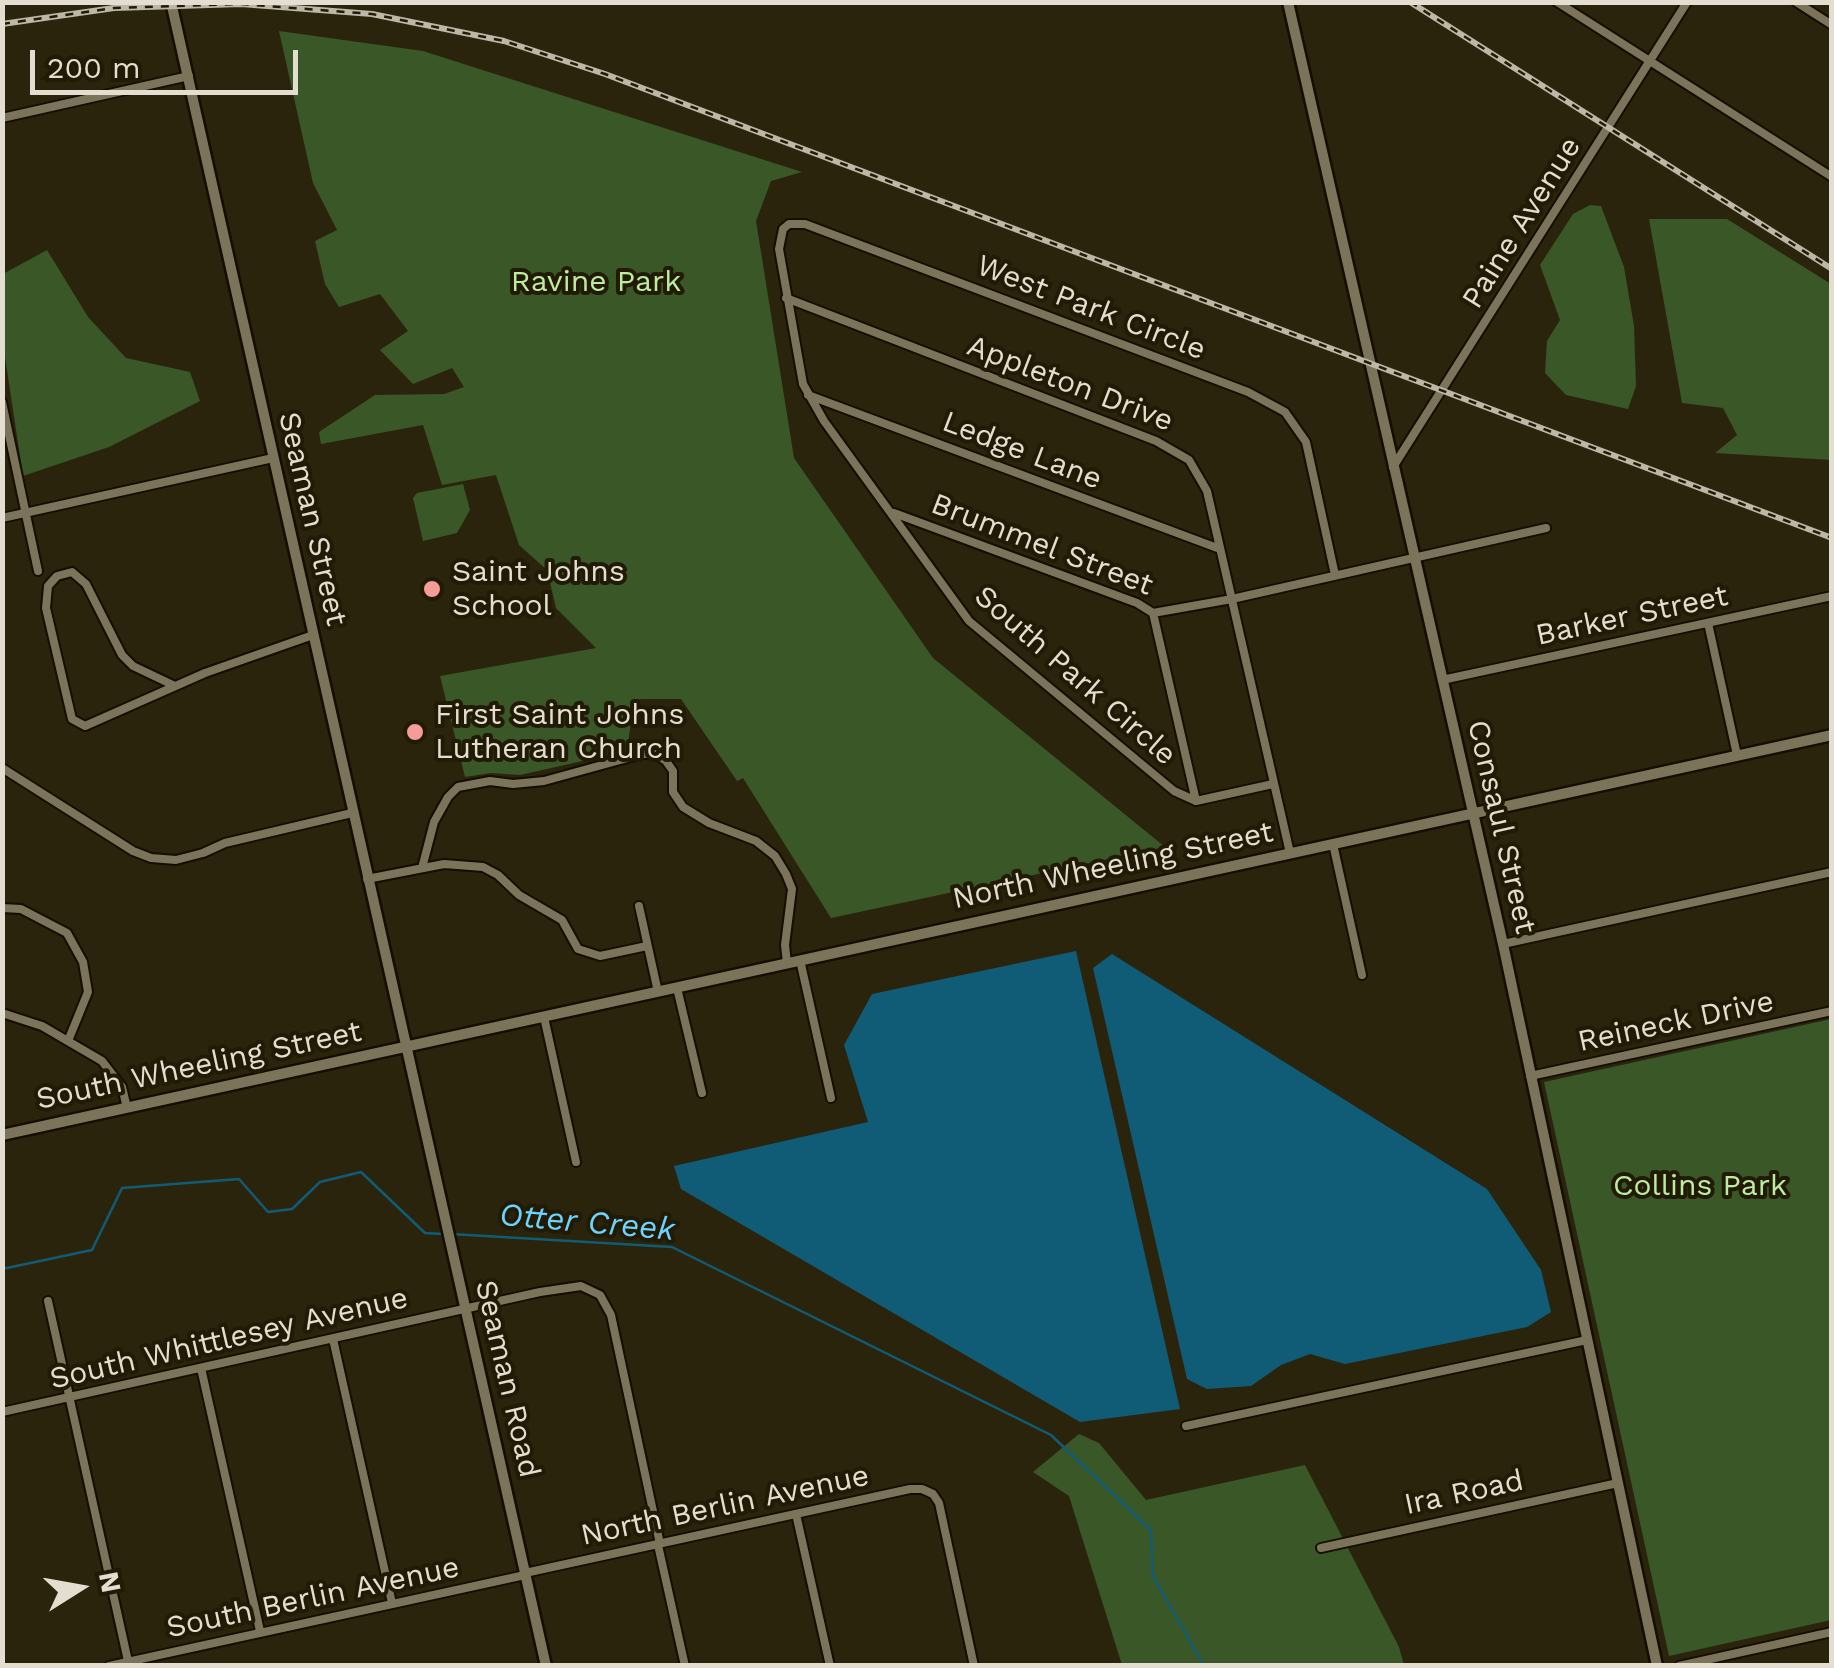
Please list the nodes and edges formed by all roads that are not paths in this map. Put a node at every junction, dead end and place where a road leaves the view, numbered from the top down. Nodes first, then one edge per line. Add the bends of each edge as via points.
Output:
1 (171, 2) edge
2 (1288, 2) edge
3 (1557, 2) edge
4 (1687, 2) edge
5 (1796, 2) edge
6 (1832, 25) edge
7 (1650, 62) junction
8 (189, 76) junction
9 (2, 118) edge
10 (1832, 177) edge
11 (786, 298) junction
12 (808, 395) junction
13 (2, 402) edge
14 (273, 458) junction
15 (1393, 467) junction
16 (890, 512) junction
17 (26, 513) junction
18 (2, 518) edge
19 (1546, 528) dead end
20 (1220, 549) junction
21 (1414, 557) junction
22 (38, 571) dead end
23 (1335, 575) junction
24 (1832, 596) edge
25 (1232, 600) junction
26 (1153, 613) junction
27 (1708, 623) junction
28 (312, 635) junction
29 (1442, 680) junction
30 (175, 686) junction
31 (1832, 735) edge
32 (1738, 755) junction
33 (2, 768) edge
34 (1273, 784) junction
35 (1196, 800) junction
36 (352, 813) junction
37 (1473, 813) junction
38 (1334, 844) junction
39 (1290, 853) junction
40 (422, 868) junction
41 (1832, 872) edge
42 (367, 879) junction
43 (639, 906) dead end
44 (2, 908) edge
45 (1502, 944) junction
46 (647, 946) junction
47 (800, 960) junction
48 (786, 963) junction
49 (1362, 975) dead end
50 (677, 988) junction
51 (658, 992) junction
52 (1832, 1011) edge
53 (2, 1014) edge
54 (544, 1017) junction
55 (68, 1041) junction
56 (406, 1046) junction
57 (1530, 1076) junction
58 (702, 1093) dead end
59 (831, 1098) dead end
60 (128, 1108) junction
61 (2, 1135) edge
62 (576, 1162) dead end
63 (48, 1301) dead end
64 (465, 1310) junction
65 (333, 1339) junction
66 (1587, 1340) junction
67 (201, 1368) junction
68 (70, 1398) junction
69 (2, 1412) edge
70 (1186, 1426) dead end
71 (1618, 1483) junction
72 (796, 1514) junction
73 (659, 1544) junction
74 (1321, 1548) dead end
75 (525, 1574) junction
76 (392, 1603) junction
77 (260, 1631) junction
78 (1832, 1632) edge
79 (128, 1661) junction
80 (110, 1666) edge
81 (546, 1666) edge
82 (685, 1666) edge
83 (830, 1666) edge
84 (974, 1666) edge
85 (1657, 1666) edge
86 (1679, 1666) edge

1 - 8 street, Seaman Street
2 - 15 street, Consaul Street
3 - 7 street
4 - 7 street, Paine Avenue
5 - 6 street
7 - 10 street
7 - 15 street, Paine Avenue
8 - 9 street
8 - 14 street, Seaman Street
11 - 12 street, South Park Circle
11 - 20 street, Appleton Drive via 1182,454 1202,479
11 - 23 street, West Park Circle via 779,238 789,224 805,224 1248,392 1285,412 1306,442
12 - 16 street, South Park Circle
12 - 20 street, Ledge Lane
13 - 17 street
14 - 17 street
14 - 28 street, Seaman Street
15 - 21 street, Consaul Street
16 - 26 street, Brummel Street
16 - 35 street, South Park Circle via 969,620 1156,779
17 - 18 street
17 - 22 street
19 - 21 street, Brummel Street
20 - 25 street, Appleton Drive
21 - 23 street, Brummel Street
21 - 29 street, Consaul Street
23 - 25 street, Brummel Street
24 - 27 street, Barker Street
25 - 26 street, Brummel Street
25 - 34 street, Appleton Drive
26 - 35 street
27 - 29 street, Barker Street
27 - 32 street
28 - 30 street
28 - 36 street, Seaman Street
29 - 37 street, Consaul Street
30 - 30 street via 96,724 74,722 45,602 48,586 72,572 86,584 122,655
31 - 32 street, North Wheeling Street
32 - 37 street, North Wheeling Street
33 - 36 street via 151,858 203,854
34 - 35 street
34 - 39 street, Appleton Drive
36 - 42 street, Seaman Street
37 - 38 street, North Wheeling Street
37 - 45 street, Consaul Street
38 - 39 street, North Wheeling Street
38 - 49 street
39 - 47 street, North Wheeling Street
40 - 42 street
40 - 46 street via 483,867 562,920 578,950 600,956
40 - 48 street via 434,822 458,787 544,781 655,754 672,770 673,792 683,807 756,841 786,874 792,889
41 - 45 street
42 - 56 street, Seaman Street
43 - 46 street
44 - 55 street via 21,909 67,933 83,962 88,992
45 - 57 street, Consaul Street
46 - 51 street
47 - 48 street, North Wheeling Street
47 - 59 street
48 - 50 street, North Wheeling Street
50 - 51 street, North Wheeling Street
50 - 58 street
51 - 54 street, North Wheeling Street
52 - 57 street, Reineck Drive
53 - 55 street
54 - 56 street, North Wheeling Street
54 - 62 street
55 - 60 street via 102,1060
56 - 60 street, South Wheeling Street
56 - 64 street, Seaman Road
57 - 66 street, Consaul Street
60 - 61 street, South Wheeling Street
63 - 68 street
64 - 65 street, South Whittlesey Avenue
64 - 73 street, South Whittlesey Avenue via 566,1287 596,1292 611,1315
64 - 75 street, Seaman Road
65 - 67 street, South Whittlesey Avenue
65 - 76 street
66 - 70 street
66 - 71 street, Consaul Street
67 - 68 street, South Whittlesey Avenue
67 - 77 street
68 - 69 street, South Whittlesey Avenue
68 - 79 street
71 - 74 street, Ira Road
71 - 85 street, Consaul Street
72 - 73 street, North Berlin Avenue
72 - 83 street
72 - 84 street, North Berlin Avenue via 914,1488 933,1494
73 - 75 street, North Berlin Avenue
73 - 82 street
75 - 76 street, South Berlin Avenue
75 - 81 street, Seaman Road
76 - 77 street, South Berlin Avenue
77 - 79 street, South Berlin Avenue
78 - 86 street
79 - 80 street, South Berlin Avenue

